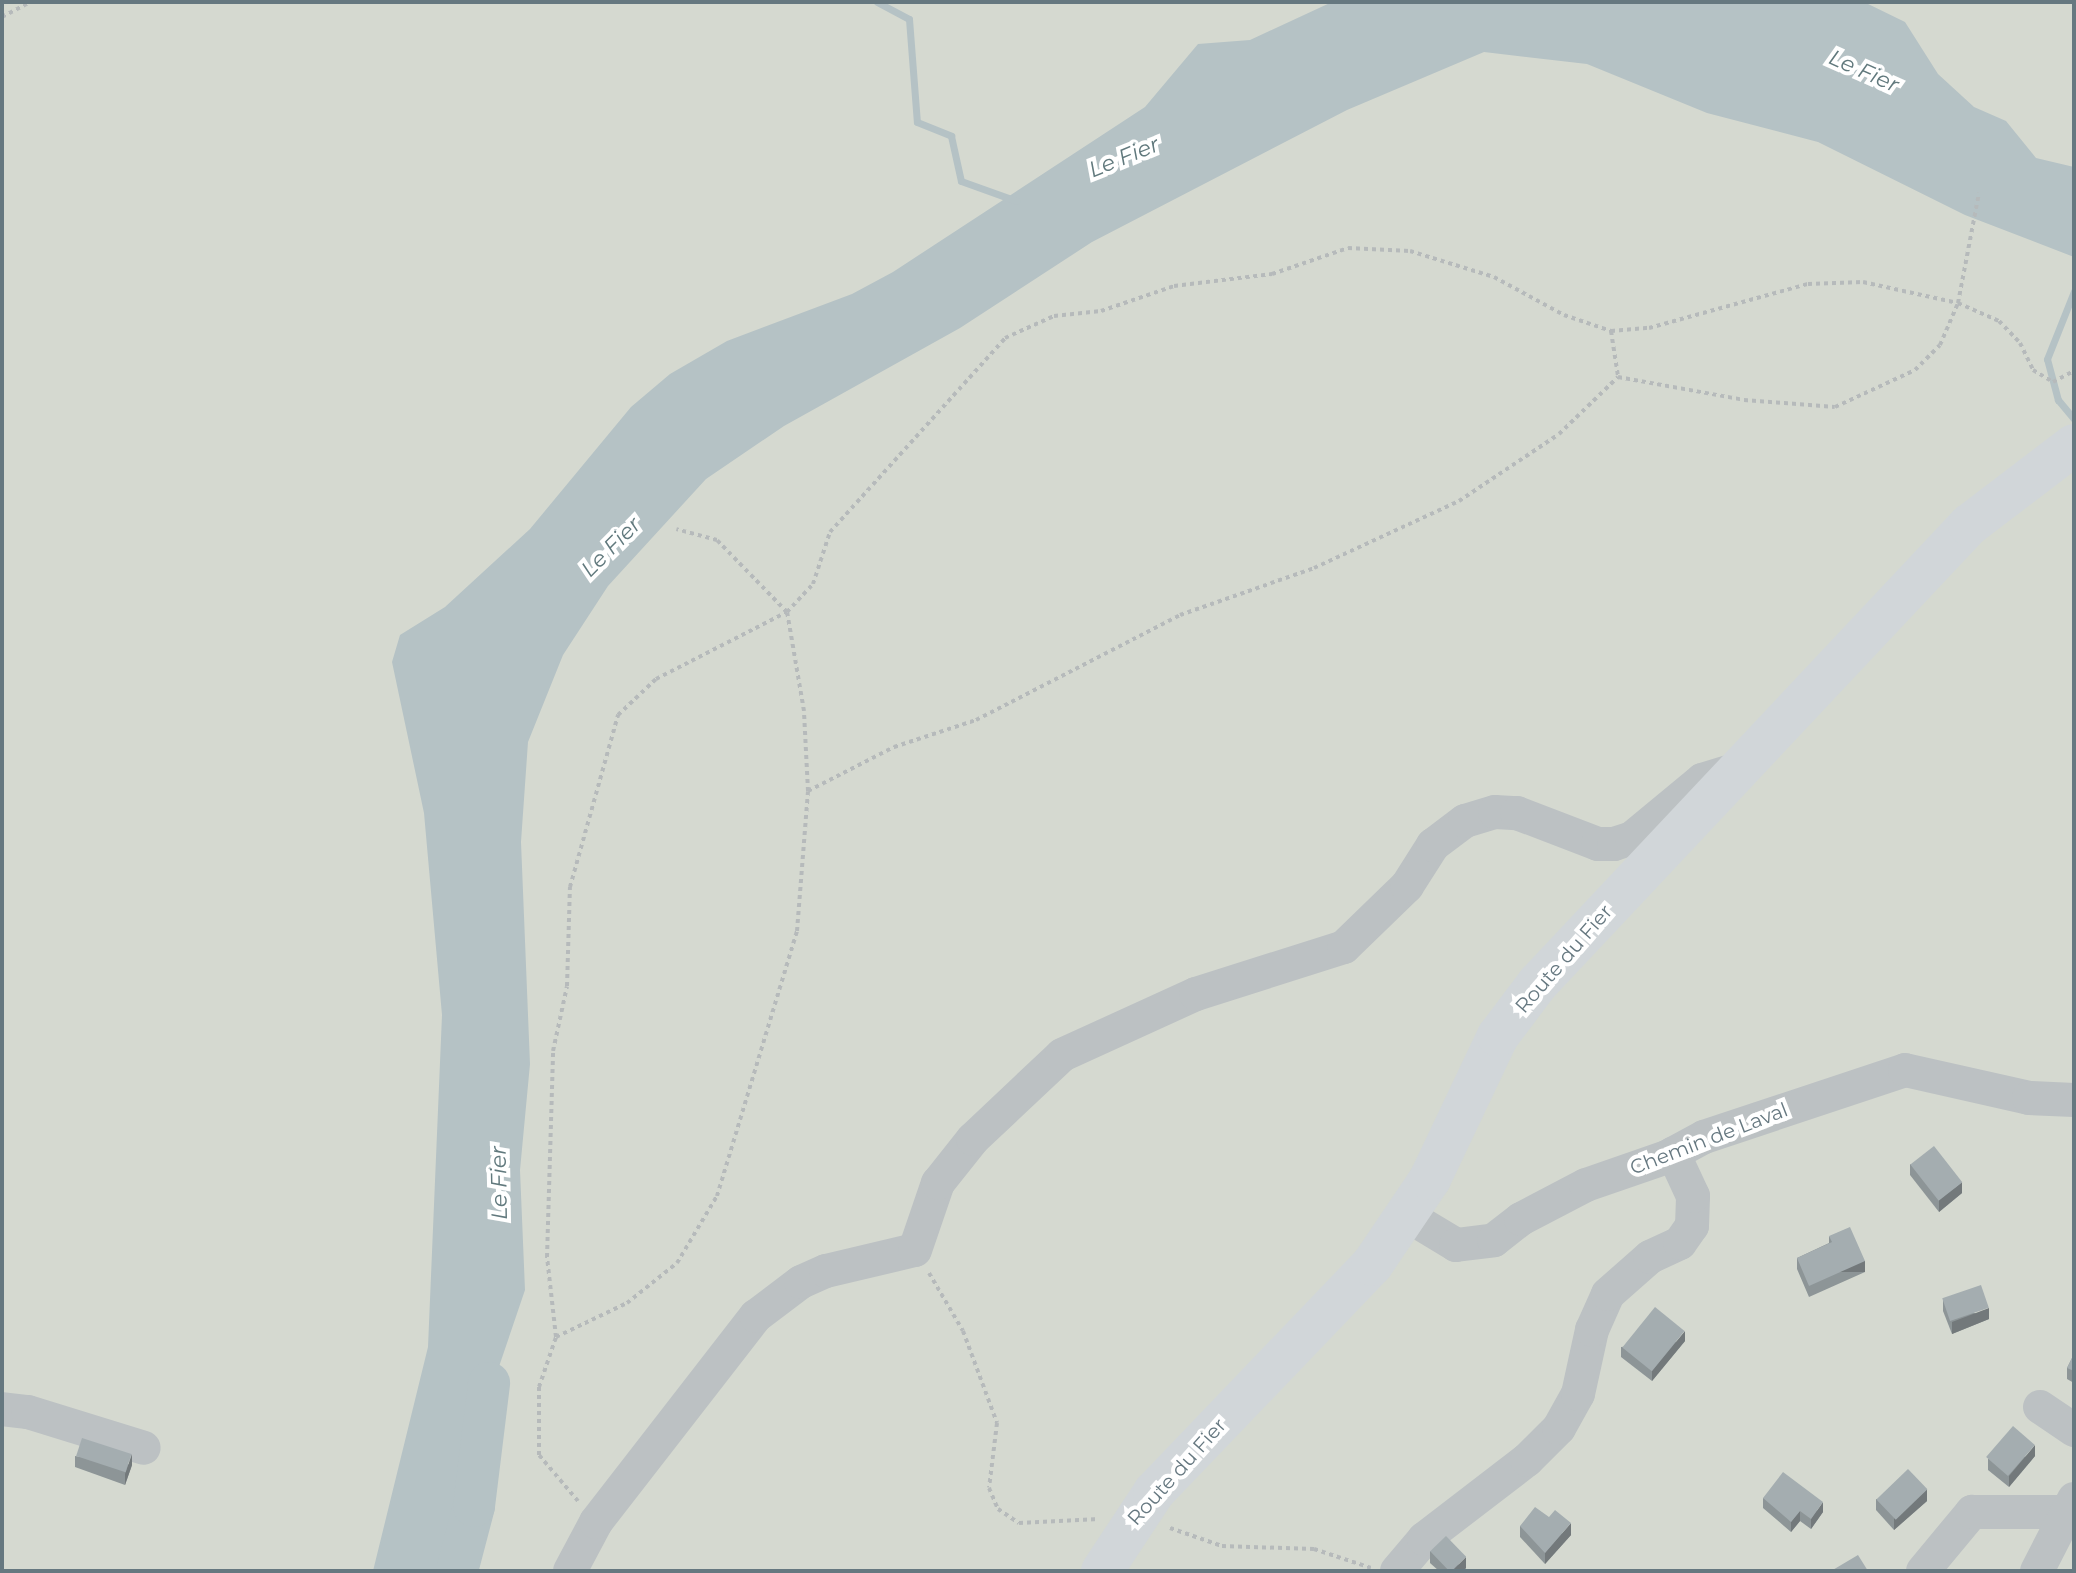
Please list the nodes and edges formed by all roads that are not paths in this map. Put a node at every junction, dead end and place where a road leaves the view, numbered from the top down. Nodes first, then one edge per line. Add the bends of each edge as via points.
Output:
1 (2074, 445) edge
2 (1741, 768) junction
3 (2074, 1100) edge
4 (1673, 1153) junction
5 (1408, 1216) junction
6 (2040, 1407) dead end
7 (2, 1409) edge
8 (2074, 1430) edge
9 (144, 1448) dead end
10 (2071, 1506) edge
11 (570, 1571) edge
12 (1102, 1571) edge
13 (1397, 1571) edge
14 (1923, 1571) edge
15 (2037, 1571) edge

1 - 2 main road, Route du Fier via 1969,525
2 - 5 main road, Route du Fier via 1530,993 1498,1036
2 - 11 street via 1702,780 1632,838 1614,844 1598,844 1517,813 1495,812 1465,821 1433,845 1407,886 1344,947 1196,994 1062,1055 973,1139 938,1183 915,1250 826,1271 801,1282 756,1316 596,1522
3 - 4 street, Chemin de Laval via 2029,1098 1905,1070 1704,1137
4 - 5 street, Chemin de Laval via 1586,1185 1521,1219 1494,1240 1456,1245
4 - 13 street via 1693,1196 1692,1226 1680,1243 1650,1257 1608,1294 1592,1330 1578,1394 1559,1428 1527,1460 1424,1539
5 - 12 main road, Route du Fier via 1372,1265 1134,1517
6 - 8 street
7 - 9 street
10 - 14 street via 1972,1512
10 - 15 street

